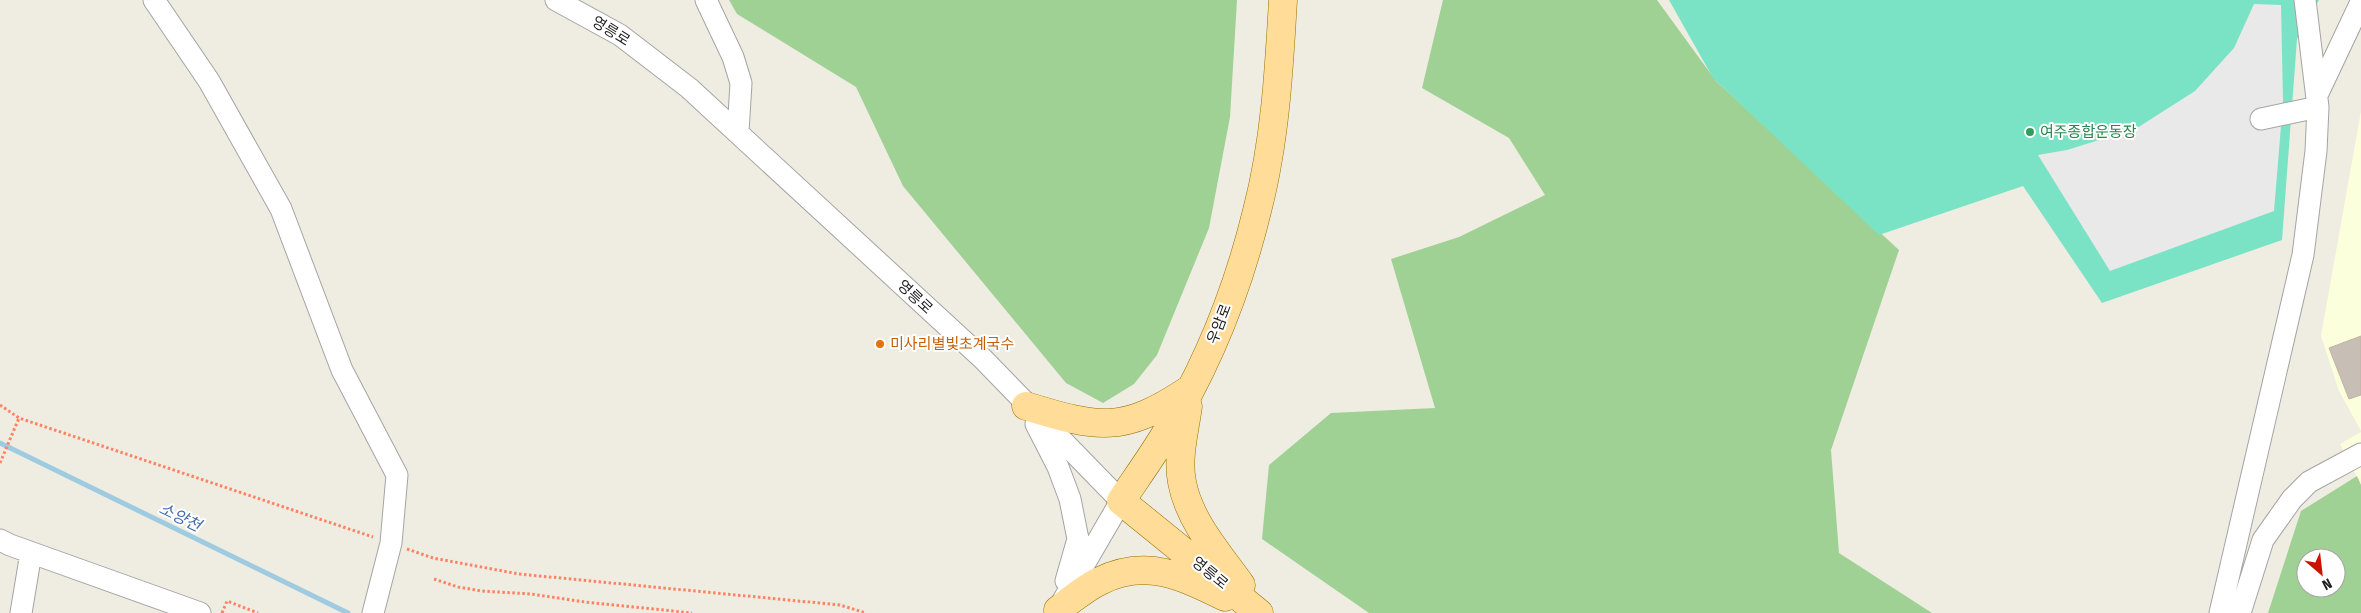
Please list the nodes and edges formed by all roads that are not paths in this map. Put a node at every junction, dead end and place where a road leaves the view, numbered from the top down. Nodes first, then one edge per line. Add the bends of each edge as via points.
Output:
1 (154, 0) edge
2 (556, 0) edge
3 (706, 0) edge
4 (1282, 0) edge
5 (2305, 0) edge
6 (2361, 2) edge
7 (2318, 100) junction
8 (2261, 119) dead end
9 (738, 132) junction
10 (1191, 388) junction
11 (1026, 406) junction
12 (2361, 454) edge
13 (1121, 501) junction
14 (3, 544) edge
15 (31, 553) junction
16 (169, 608) edge
17 (1057, 611) edge
18 (20, 613) edge
19 (200, 613) edge
20 (374, 613) edge
21 (1259, 613) edge
22 (2220, 613) edge
23 (2240, 613) edge

1 - 20 street via 209,81 281,209 342,370 397,475 390,551
2 - 9 street, 영릉로 via 643,51
3 - 9 street via 733,57 741,83
4 - 10 main road, 우암로 via 1277,90 1257,211 1213,341
5 - 7 street
6 - 7 street
7 - 8 street
7 - 22 street via 2316,151 2302,255
9 - 11 street, 영릉로 via 975,352
10 - 11 main road via 1160,409 1136,420 1108,424 1076,421
10 - 13 main road, 우암로 via 1164,437
10 - 21 main road via 1181,482 1206,536
11 - 13 street, 영릉로
11 - 17 street via 1061,475 1070,499 1078,539
12 - 23 street via 2309,482 2292,499 2263,540
13 - 17 street, 우암로
13 - 21 main road, 영릉로
14 - 15 street
15 - 16 street
15 - 18 street
16 - 19 street
17 - 21 main road via 1099,581 1127,571 1156,569 1198,584

